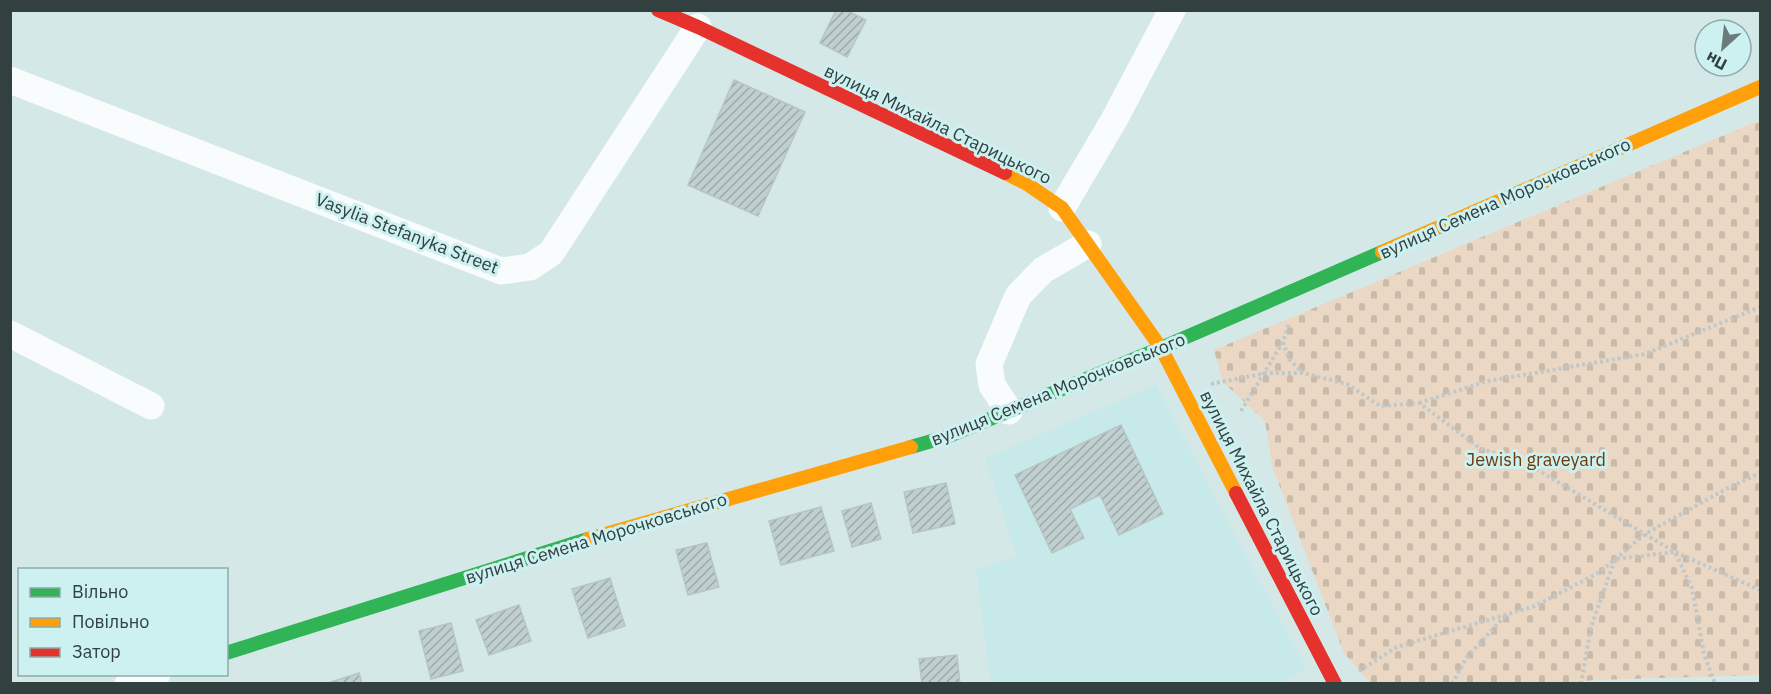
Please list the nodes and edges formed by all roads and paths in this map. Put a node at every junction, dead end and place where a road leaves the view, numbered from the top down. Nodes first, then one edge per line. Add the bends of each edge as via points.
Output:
1 (658, 10) edge
2 (1172, 10) edge
3 (698, 27) junction
4 (10, 80) edge
5 (1761, 87) edge
6 (1062, 208) junction
7 (1088, 244) junction
8 (1761, 307) edge
9 (1290, 320) dead end
10 (10, 334) edge
11 (1283, 342) junction
12 (1161, 348) junction
13 (1266, 373) junction
14 (1303, 373) junction
15 (1207, 385) dead end
16 (1419, 403) junction
17 (151, 406) dead end
18 (1009, 411) junction
19 (1241, 411) dead end
20 (1761, 473) edge
21 (1645, 534) junction
22 (1675, 552) junction
23 (1615, 559) junction
24 (1761, 590) edge
25 (1507, 615) junction
26 (228, 652) edge
27 (154, 676) edge
28 (1349, 677) dead end
29 (128, 684) edge
30 (1335, 684) edge
31 (1452, 684) edge
32 (1581, 684) edge
33 (1715, 684) edge

1 - 3 street, вулиця Михайла Старицького
2 - 6 street
3 - 4 street, Vasylia Stefanyka Street via 550,253 530,267 501,271
3 - 6 street, вулиця Михайла Старицького via 1027,184
5 - 12 street, вулиця Семена Морочковського
6 - 7 street, вулиця Михайла Старицького
7 - 12 street, вулиця Михайла Старицького
7 - 18 street via 1043,270 1018,296 989,364 992,385
8 - 16 path via 1645,354 1488,381
9 - 11 path
10 - 17 street
11 - 13 path
11 - 14 path via 1289,359
12 - 18 street, вулиця Семена Морочковського
12 - 30 street, вулиця Михайла Старицького
13 - 14 path
13 - 15 path
13 - 19 path
14 - 16 path via 1347,384 1380,406
16 - 21 path via 1481,448 1521,460
18 - 26 street, вулиця Семена Морочковського via 948,436 620,529
20 - 21 path
21 - 22 path
21 - 23 path
22 - 23 path
22 - 24 path
22 - 33 path via 1692,588 1704,654
23 - 25 path via 1600,572 1535,606
23 - 32 path via 1591,627
25 - 28 path via 1397,647
25 - 31 path via 1467,657
27 - 29 street

